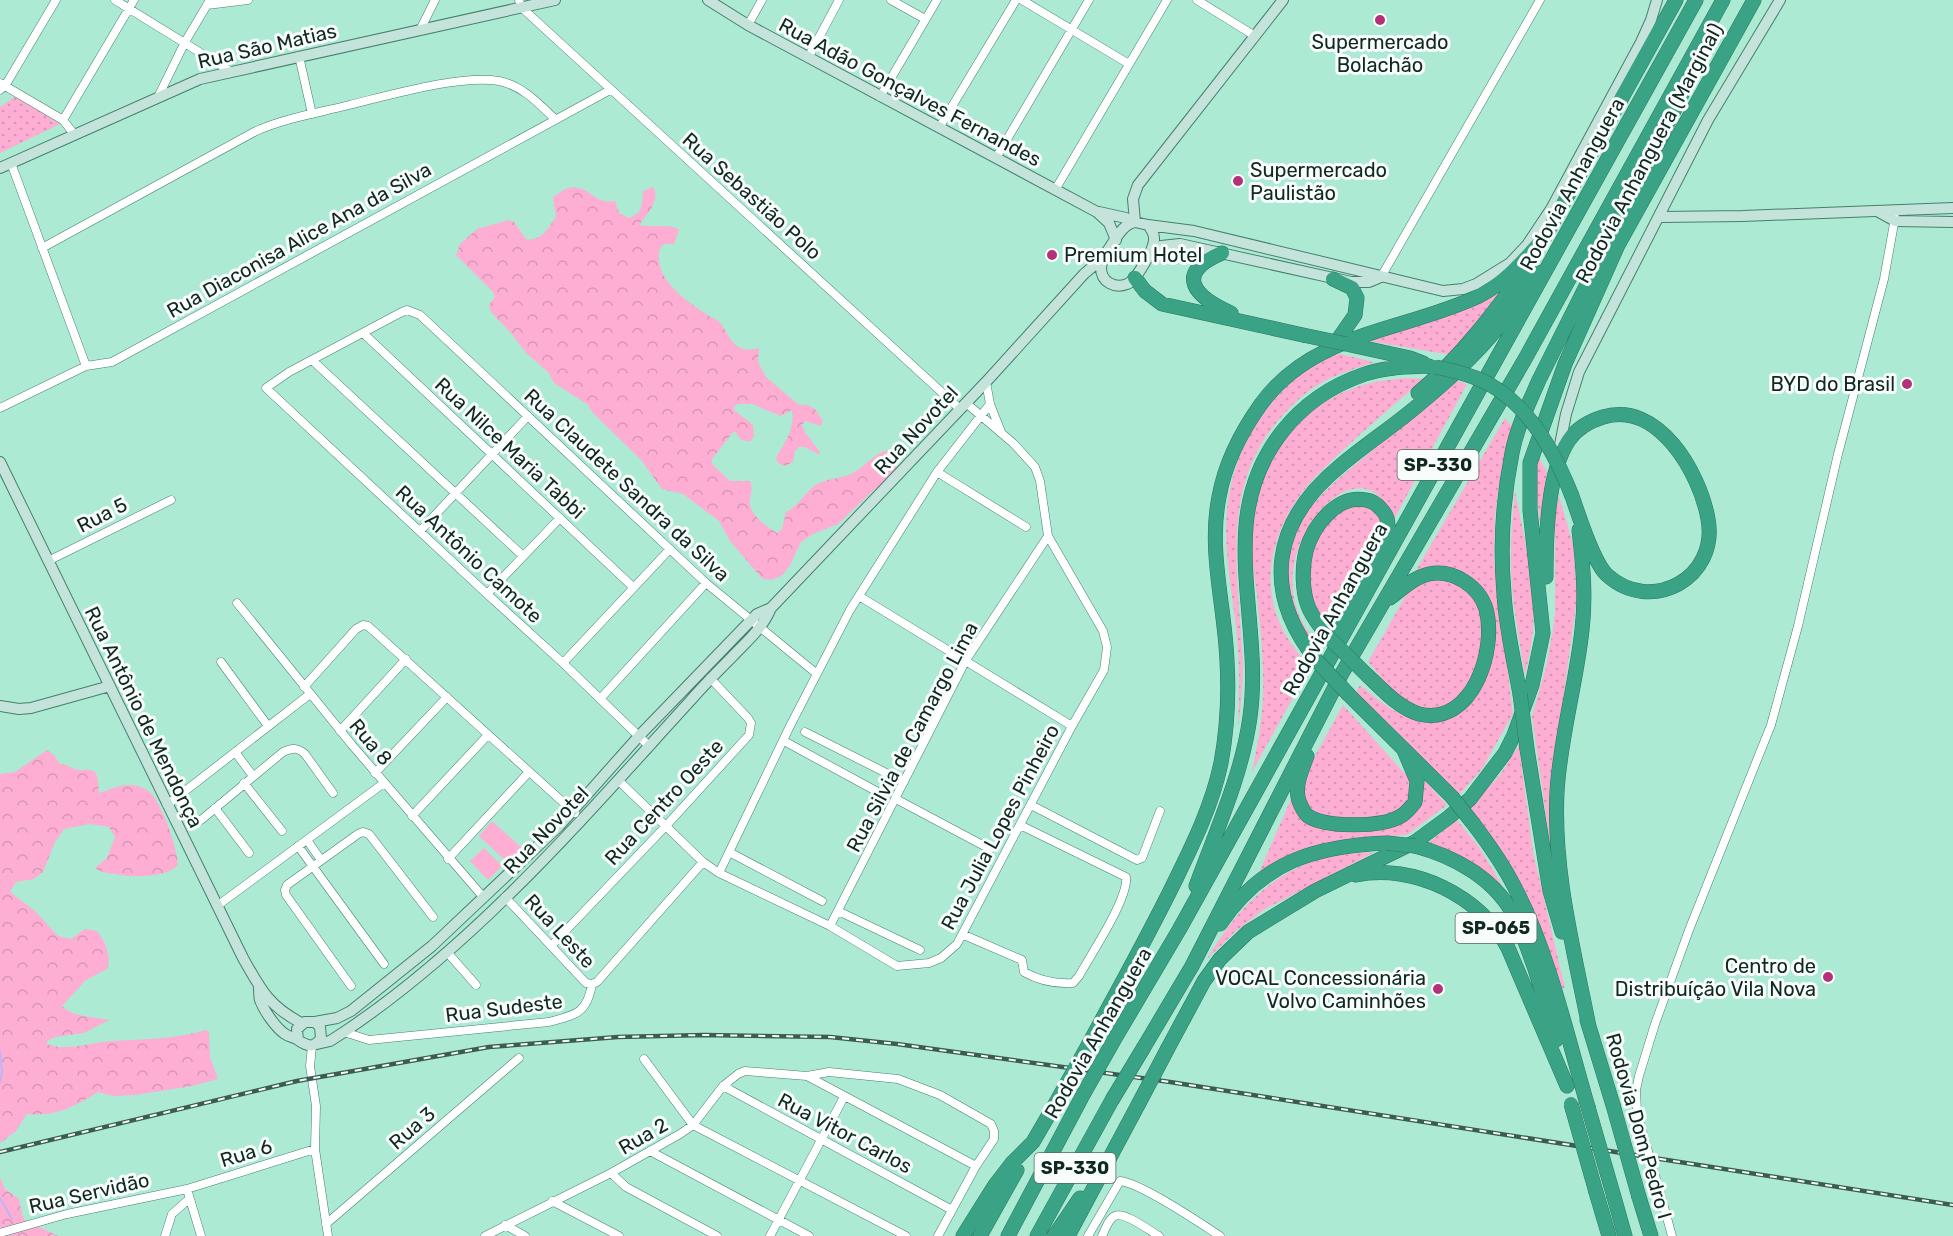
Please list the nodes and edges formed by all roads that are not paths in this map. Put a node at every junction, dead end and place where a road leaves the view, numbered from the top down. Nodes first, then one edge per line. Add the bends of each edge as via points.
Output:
1 (56, 0) edge
2 (115, 0) edge
3 (134, 0) edge
4 (248, 0) edge
5 (435, 0) edge
6 (511, 0) edge
7 (555, 0) edge
8 (708, 0) edge
9 (762, 0) edge
10 (839, 0) edge
11 (891, 0) edge
12 (937, 0) edge
13 (1016, 0) edge
14 (1022, 0) edge
15 (1089, 0) edge
16 (1167, 0) edge
17 (1197, 0) edge
18 (1283, 0) edge
19 (1540, 0) edge
20 (1657, 0) edge
21 (1676, 0) edge
22 (1696, 0) edge
23 (1725, 0) edge
24 (1754, 0) edge
25 (1780, 0) edge
26 (230, 1) edge
27 (209, 2) edge
28 (520, 4) edge
29 (130, 8) junction
30 (504, 12) junction
31 (925, 19) junction
32 (748, 25) junction
33 (420, 30) junction
34 (1071, 30) junction
35 (1255, 36) junction
36 (185, 42) junction
37 (299, 56) junction
38 (808, 58) junction
39 (1129, 64) junction
40 (230, 71) junction
41 (2, 86) edge
42 (610, 90) junction
43 (158, 97) junction
44 (880, 97) junction
45 (312, 114) junction
46 (555, 119) junction
47 (63, 120) junction
48 (939, 128) junction
49 (74, 134) junction
50 (996, 158) junction
51 (11, 163) junction
52 (0, 168) edge
53 (1055, 190) junction
54 (1584, 202) junction
55 (1953, 208) edge
56 (1097, 212) junction
57 (1895, 216) junction
58 (1660, 217) junction
59 (1134, 222) junction
60 (1953, 222) edge
61 (1148, 225) junction
62 (1544, 238) junction
63 (1116, 240) junction
64 (1618, 245) junction
65 (42, 248) junction
66 (1152, 250) junction
67 (1222, 253) junction
68 (1104, 257) junction
69 (1084, 274) junction
70 (1381, 277) junction
71 (1135, 278) junction
72 (1334, 279) junction
73 (1107, 283) junction
74 (1252, 322) junction
75 (363, 333) junction
76 (1337, 345) junction
77 (312, 360) junction
78 (86, 366) junction
79 (1428, 366) junction
80 (986, 382) junction
81 (990, 405) junction
82 (963, 406) junction
83 (0, 408) edge
84 (528, 416) junction
85 (980, 417) junction
86 (1002, 433) junction
87 (1362, 450) junction
88 (492, 454) junction
89 (0, 462) edge
90 (937, 472) junction
91 (1508, 478) junction
92 (1553, 488) junction
93 (455, 493) junction
94 (171, 500) dead end
95 (1574, 501) junction
96 (560, 518) junction
97 (1026, 527) dead end
98 (420, 531) junction
99 (1048, 536) junction
100 (670, 549) junction
101 (523, 556) junction
102 (48, 561) junction
103 (706, 583) junction
104 (633, 587) junction
105 (487, 594) junction
106 (859, 596) junction
107 (237, 603) dead end
108 (1384, 603) junction
109 (771, 608) junction
110 (751, 620) junction
111 (760, 628) junction
112 (1543, 633) junction
113 (406, 659) junction
114 (966, 660) junction
115 (1323, 660) junction
116 (221, 662) dead end
117 (564, 663) junction
118 (817, 674) junction
119 (710, 678) junction
120 (110, 686) junction
121 (304, 687) junction
122 (310, 694) junction
123 (447, 697) junction
124 (600, 699) junction
125 (0, 706) edge
126 (1323, 709) junction
127 (268, 726) junction
128 (1072, 726) junction
129 (340, 731) junction
130 (805, 732) dead end
131 (488, 735) junction
132 (639, 736) junction
133 (784, 741) junction
134 (649, 746) junction
135 (1404, 750) junction
136 (235, 752) junction
137 (530, 772) junction
138 (375, 773) junction
139 (253, 776) junction
140 (618, 780) junction
141 (904, 782) junction
142 (244, 783) junction
143 (384, 783) junction
144 (876, 791) dead end
145 (333, 793) dead end
146 (896, 799) junction
147 (167, 805) junction
148 (1031, 805) junction
149 (215, 808) junction
150 (1160, 811) dead end
151 (577, 815) junction
152 (412, 816) junction
153 (201, 820) dead end
154 (1020, 825) junction
155 (665, 826) junction
156 (282, 831) dead end
157 (307, 840) junction
158 (298, 846) junction
159 (990, 849) dead end
160 (729, 852) junction
161 (249, 853) dead end
162 (448, 859) junction
163 (321, 860) junction
164 (703, 861) junction
165 (313, 867) junction
166 (719, 873) junction
167 (1339, 879) junction
168 (505, 897) junction
169 (484, 898) junction
170 (822, 901) dead end
171 (217, 906) junction
172 (838, 912) junction
173 (433, 917) dead end
174 (480, 921) junction
175 (830, 926) junction
176 (1179, 930) junction
177 (964, 935) junction
178 (552, 945) junction
179 (920, 950) dead end
180 (447, 952) junction
181 (384, 963) dead end
182 (1192, 966) junction
183 (592, 984) junction
184 (476, 985) dead end
185 (259, 986) junction
186 (351, 986) dead end
187 (315, 1022) junction
188 (301, 1023) junction
189 (1589, 1027) junction
190 (344, 1032) junction
191 (307, 1043) junction
192 (519, 1058) dead end
193 (644, 1059) dead end
194 (807, 1076) junction
195 (723, 1086) junction
196 (1567, 1086) junction
197 (844, 1097) junction
198 (693, 1125) junction
199 (821, 1138) junction
200 (1033, 1142) junction
201 (1117, 1145) junction
202 (315, 1149) junction
203 (650, 1151) junction
204 (976, 1166) junction
205 (611, 1173) junction
206 (800, 1179) junction
207 (187, 1189) junction
208 (189, 1199) junction
209 (552, 1201) junction
210 (952, 1209) junction
211 (779, 1220) junction
212 (326, 1224) junction
213 (505, 1225) junction
214 (1, 1234) edge
215 (165, 1236) edge
216 (201, 1236) edge
217 (328, 1236) edge
218 (485, 1236) edge
219 (525, 1236) edge
220 (619, 1236) edge
221 (717, 1236) edge
222 (770, 1236) edge
223 (809, 1236) edge
224 (906, 1236) edge
225 (938, 1236) edge
226 (963, 1236) edge
227 (980, 1236) edge
228 (1008, 1236) edge
229 (1037, 1236) edge
230 (1054, 1236) edge
231 (1068, 1236) edge
232 (1088, 1236) edge
233 (1102, 1236) edge
234 (1159, 1236) edge
235 (1220, 1236) edge
236 (1609, 1236) edge
237 (1625, 1236) edge
238 (1651, 1236) edge
239 (1672, 1236) edge

1 - 41 street
2 - 29 street
3 - 29 street
4 - 26 street
5 - 33 street
6 - 30 street
7 - 28 street, Rua São Matias
8 - 32 street, Rua Adão Gonçalves Fernandes
9 - 32 street
10 - 38 street
11 - 31 street
12 - 31 street
13 - 48 street
14 - 34 street
15 - 34 street
16 - 39 street
17 - 35 street
18 - 35 street
19 - 70 street
20 - 70 street via 1641,42 1551,209 1520,254 1476,285 1463,289 1443,291
21 - 62 highway
22 - 54 highway, Rodovia Anhanguera / SP-330
23 - 91 highway via 1679,101 1539,380 1518,432
23 - 108 highway, Rodovia Anhanguera / SP-330
24 - 64 highway, Rodovia Anhanguera (Marginal)
25 - 58 street via 1708,120
26 - 27 street
27 - 36 street
28 - 30 street, Rua São Matias
28 - 42 street, Rua Sebastião Polo
29 - 36 street
29 - 47 street
30 - 33 street, Rua São Matias
31 - 44 street
32 - 38 street, Rua Adão Gonçalves Fernandes
33 - 37 street, Rua São Matias
34 - 39 street
34 - 50 street
35 - 59 street via 1138,184 1133,199
36 - 40 street
36 - 43 street
37 - 40 street, Rua São Matias
37 - 45 street
38 - 44 street, Rua Adão Gonçalves Fernandes
39 - 53 street
40 - 43 street, Rua São Matias
41 - 47 street
42 - 46 street, Rua Diaconisa Alice Ana da Silva
42 - 82 street, Rua Sebastião Polo
43 - 49 street, Rua São Matias
44 - 48 street, Rua Adão Gonçalves Fernandes
45 - 46 street via 478,80 498,81 530,94
45 - 65 street via 256,131
46 - 78 street, Rua Diaconisa Alice Ana da Silva via 112,362
47 - 49 street
48 - 50 street, Rua Adão Gonçalves Fernandes
49 - 51 street, Rua São Matias
50 - 53 street, Rua Adão Gonçalves Fernandes
51 - 52 street, Rua São Matias
51 - 65 street
53 - 56 street, Rua Adão Gonçalves Fernandes
54 - 87 highway via 1489,338 1422,402
54 - 115 highway, Rodovia Anhanguera / SP-330
55 - 57 street
56 - 59 street, Rua Adão Gonçalves Fernandes
56 - 63 street, Rua Adão Gonçalves Fernandes via 1109,223
57 - 58 street via 1876,211
57 - 60 street
57 - 239 street, bridge via 1884,279 1773,720 1689,930 1636,1090 1637,1113
58 - 92 street via 1572,392
59 - 61 street, Rua Adão Gonçalves Fernandes
59 - 63 street, Rua Novotel via 1121,230
61 - 66 street via 1154,238
61 - 70 street via 1194,231
62 - 76 highway via 1513,272 1479,296
62 - 87 highway via 1539,252 1505,298 1464,346 1377,429
63 - 68 street, Rua Novotel
64 - 91 highway via 1554,368
64 - 112 highway, Rodovia Anhanguera (Marginal) via 1561,375 1530,463 1530,510
65 - 78 street
66 - 67 street via 1180,244
66 - 71 street
67 - 72 street
67 - 74 highway via 1199,267 1194,284 1208,302
68 - 69 street, Rua Novotel
68 - 73 street via 1101,273
69 - 73 street
69 - 80 street, Rua Novotel
70 - 72 street via 1362,283
71 - 73 street via 1124,285
71 - 74 highway via 1162,304
72 - 76 highway via 1352,288 1357,298 1355,315
74 - 79 highway, bridge via 1410,358
75 - 77 street
75 - 84 street, Rua Claudete Sandra da Silva via 407,310 420,315
75 - 88 street, Rua Nilce Maria Tabbi
76 - 200 highway, bridge via 1305,362 1278,384 1248,424 1228,465 1216,520 1228,712 1220,766 1202,825 1157,918
77 - 93 street
77 - 98 street, Rua Antônio Camote via 266,388
78 - 83 street, Rua Diaconisa Alice Ana da Silva
79 - 95 highway, bridge via 1479,379 1518,406 1550,450
79 - 176 highway via 1377,371 1337,386 1301,411 1278,436 1262,463 1246,526 1252,665 1248,729 1230,796
80 - 81 street, Rua Julia Lopes Pinheiro
80 - 82 street, Rua Novotel
81 - 85 street
81 - 86 street, Rua Julia Lopes Pinheiro
82 - 85 street, Rua Julia Lopes Pinheiro
82 - 109 street, Rua Novotel
84 - 88 street
84 - 100 street, Rua Claudete Sandra da Silva
85 - 86 street, Rua Julia Lopes Pinheiro
85 - 90 street
86 - 99 street, Rua Julia Lopes Pinheiro via 1035,467
87 - 115 highway via 1309,497 1285,544 1280,580 1285,608 1295,630
88 - 93 street
88 - 96 street, Rua Nilce Maria Tabbi
89 - 102 street, Rua Antônio de Mendonça
90 - 97 street
90 - 106 street
91 - 189 highway, bridge via 1504,595 1550,891
92 - 95 highway via 1563,451 1575,433 1588,423 1619,414 1643,420 1672,443 1701,491 1710,529 1706,553 1696,570 1674,587 1641,592 1626,589 1605,573
92 - 112 highway via 1547,522
93 - 98 street
93 - 101 street
94 - 102 street, Rua 5
95 - 189 highway via 1585,585 1582,630 1562,745 1557,828 1566,913
96 - 101 street
96 - 104 street, Rua Nilce Maria Tabbi
98 - 105 street, Rua Antônio Camote
99 - 114 street, Rua Silvia de Camargo Lima
99 - 128 street, Rua Julia Lopes Pinheiro via 1103,631 1107,647 1104,670
100 - 103 street, Rua Claudete Sandra da Silva
100 - 104 street
101 - 105 street
102 - 120 street, Rua Antônio de Mendonça
103 - 110 street, Rua Claudete Sandra da Silva
103 - 124 street
104 - 117 street
105 - 117 street, Rua Antônio Camote
106 - 114 street
106 - 118 street
107 - 121 street, Rua 8
108 - 115 highway, bridge via 1409,583 1429,574 1462,580 1476,591 1486,610 1485,652 1470,694 1457,708 1427,715 1399,704 1368,676 1328,636 1307,604 1304,568 1313,534 1338,506 1354,498 1371,501 1388,520 1386,535 1345,611
108 - 126 highway, Rodovia Anhanguera / SP-330
109 - 110 street, Rua Novotel
109 - 111 street, Rua Novotel
110 - 111 street, Rua Claudete Sandra da Silva
110 - 132 street, Rua Novotel
111 - 118 street, Rua Claudete Sandra da Silva
111 - 119 street, Rua Novotel
112 - 167 highway, Rodovia Anhanguera (Marginal) via 1518,727 1488,778 1470,799 1415,842
113 - 121 street via 373,629 363,625
113 - 123 street
113 - 129 street
114 - 128 street
114 - 141 street, Rua Silvia de Camargo Lima
115 - 135 highway, bridge via 1349,695
115 - 176 highway, Rodovia Anhanguera / SP-330
116 - 127 street
117 - 124 street, Rua Antônio Camote
118 - 133 street
119 - 134 street, Rua Novotel
119 - 155 street, Rua Centro Oeste via 748,718 751,729
120 - 125 street via 31,708
120 - 147 street, Rua Antônio de Mendonça
121 - 122 street, Rua 8
122 - 127 street
122 - 129 street, Rua 8
123 - 131 street
123 - 138 street
124 - 132 street, Rua Antônio Camote
126 - 135 highway via 1297,789 1309,817 1345,824 1388,822 1399,817 1415,802 1417,792 1417,781
126 - 182 highway, Rodovia Anhanguera / SP-330
127 - 136 street
128 - 148 street, Rua Julia Lopes Pinheiro
129 - 138 street, Rua 8
130 - 141 street
131 - 137 street
131 - 152 street
132 - 134 street, Rua Antônio Camote
132 - 151 street, Rua Novotel
133 - 144 street
133 - 160 street
134 - 140 street, Rua Novotel
135 - 237 highway, bridge via 1452,796 1495,852 1520,899 1537,939
136 - 139 street
136 - 147 street
137 - 151 street
137 - 162 street
138 - 143 street, Rua 8
139 - 142 street
139 - 145 street via 283,752 296,748 305,754
140 - 151 street, Rua Novotel
140 - 155 street, Rua Julia Lopes Pinheiro
141 - 146 street, Rua Silvia de Camargo Lima
142 - 149 street
142 - 156 street
143 - 152 street, Rua 8
143 - 157 street
146 - 159 street
146 - 172 street, Rua Silvia de Camargo Lima
147 - 171 street, Rua Antônio de Mendonça
148 - 150 street via 1137,860 1142,858
148 - 154 street, Rua Julia Lopes Pinheiro
149 - 153 street
149 - 161 street
151 - 168 street, Rua Novotel
151 - 169 street, Rua Novotel
152 - 162 street, Rua 8
154 - 177 street, Rua Julia Lopes Pinheiro
154 - 177 street via 1126,878 1119,904 1072,983 1030,976 1024,972 1022,960
155 - 164 street, Rua Julia Lopes Pinheiro
155 - 178 street, Rua Centro Oeste
157 - 158 street
157 - 163 street
158 - 165 street
158 - 171 street
160 - 166 street
160 - 170 street
162 - 169 street, Rua 8
163 - 165 street
163 - 173 street via 358,834 369,834
164 - 166 street, Rua Julia Lopes Pinheiro
164 - 183 street, Rua Sudeste
165 - 181 street
165 - 186 street via 287,885 286,895
166 - 175 street, Rua Julia Lopes Pinheiro
167 - 196 highway, SP-065 via 1381,873 1405,875 1451,892 1485,916 1500,931
167 - 201 highway, Rodovia Anhanguera (Marginal), bridge via 1248,932 1220,959 1198,991
168 - 169 street
168 - 174 street, Rua Novotel
168 - 178 street, Rua Leste
169 - 174 street
169 - 187 street, Rua Novotel via 370,998 338,1018
171 - 185 street, Rua Antônio de Mendonça
172 - 175 street, Rua Silvia de Camargo Lima
172 - 179 street
174 - 180 street, Rua Novotel
175 - 177 street, Rua Julia Lopes Pinheiro via 897,966 941,958
176 - 228 highway, Rodovia Anhanguera / SP-330, bridge via 1084,1093
178 - 183 street, Rua Leste via 586,983
180 - 184 street
180 - 190 street, Rua Novotel
182 - 196 highway, bridge via 1236,904 1282,866 1322,850 1387,843 1432,850 1481,877 1512,912 1540,986
182 - 229 highway, Rodovia Anhanguera / SP-330, bridge
183 - 190 street, Rua Sudeste via 589,999 576,1015 549,1022 369,1040
185 - 188 street, Rua Antônio de Mendonça via 274,1006
185 - 191 street, Rua Antônio de Mendonça via 260,1000 270,1017 286,1035
187 - 188 street
187 - 191 street via 322,1034
188 - 191 street via 296,1033
189 - 238 highway, Rodovia Dom Pedro I, bridge
190 - 191 street, Rua Novotel via 330,1041
191 - 202 street via 316,1106
192 - 212 street, Rua 3
193 - 198 street
194 - 195 street, Rua 2 via 745,1071
194 - 197 street
194 - 204 street via 829,1072 898,1079 940,1095 991,1124 994,1139
195 - 198 street, Rua 2
195 - 199 street, Rua Vitor Carlos
196 - 236 highway, bridge
197 - 199 street
197 - 204 street
198 - 203 street, Rua 2
198 - 206 street
199 - 206 street
199 - 210 street, Rua Vitor Carlos
200 - 226 highway via 1012,1163
200 - 227 highway
201 - 230 highway
201 - 231 highway, Rodovia Anhanguera (Marginal)
202 - 207 street, Rua 6
202 - 212 street
203 - 205 street, Rua 2
203 - 211 street
204 - 210 street
205 - 209 street, Rua 2
205 - 221 street via 626,1187
206 - 211 street
206 - 224 street
207 - 208 street
207 - 214 street, Rua Servidão via 49,1218
208 - 215 street via 172,1214
208 - 216 street
209 - 213 street, Rua 2
209 - 220 street
210 - 225 street
211 - 222 street
211 - 223 street
212 - 217 street
213 - 218 street, Rua 2
213 - 219 street
232 - 235 street via 1120,1182 1141,1188
233 - 234 street via 1112,1217 1118,1214

